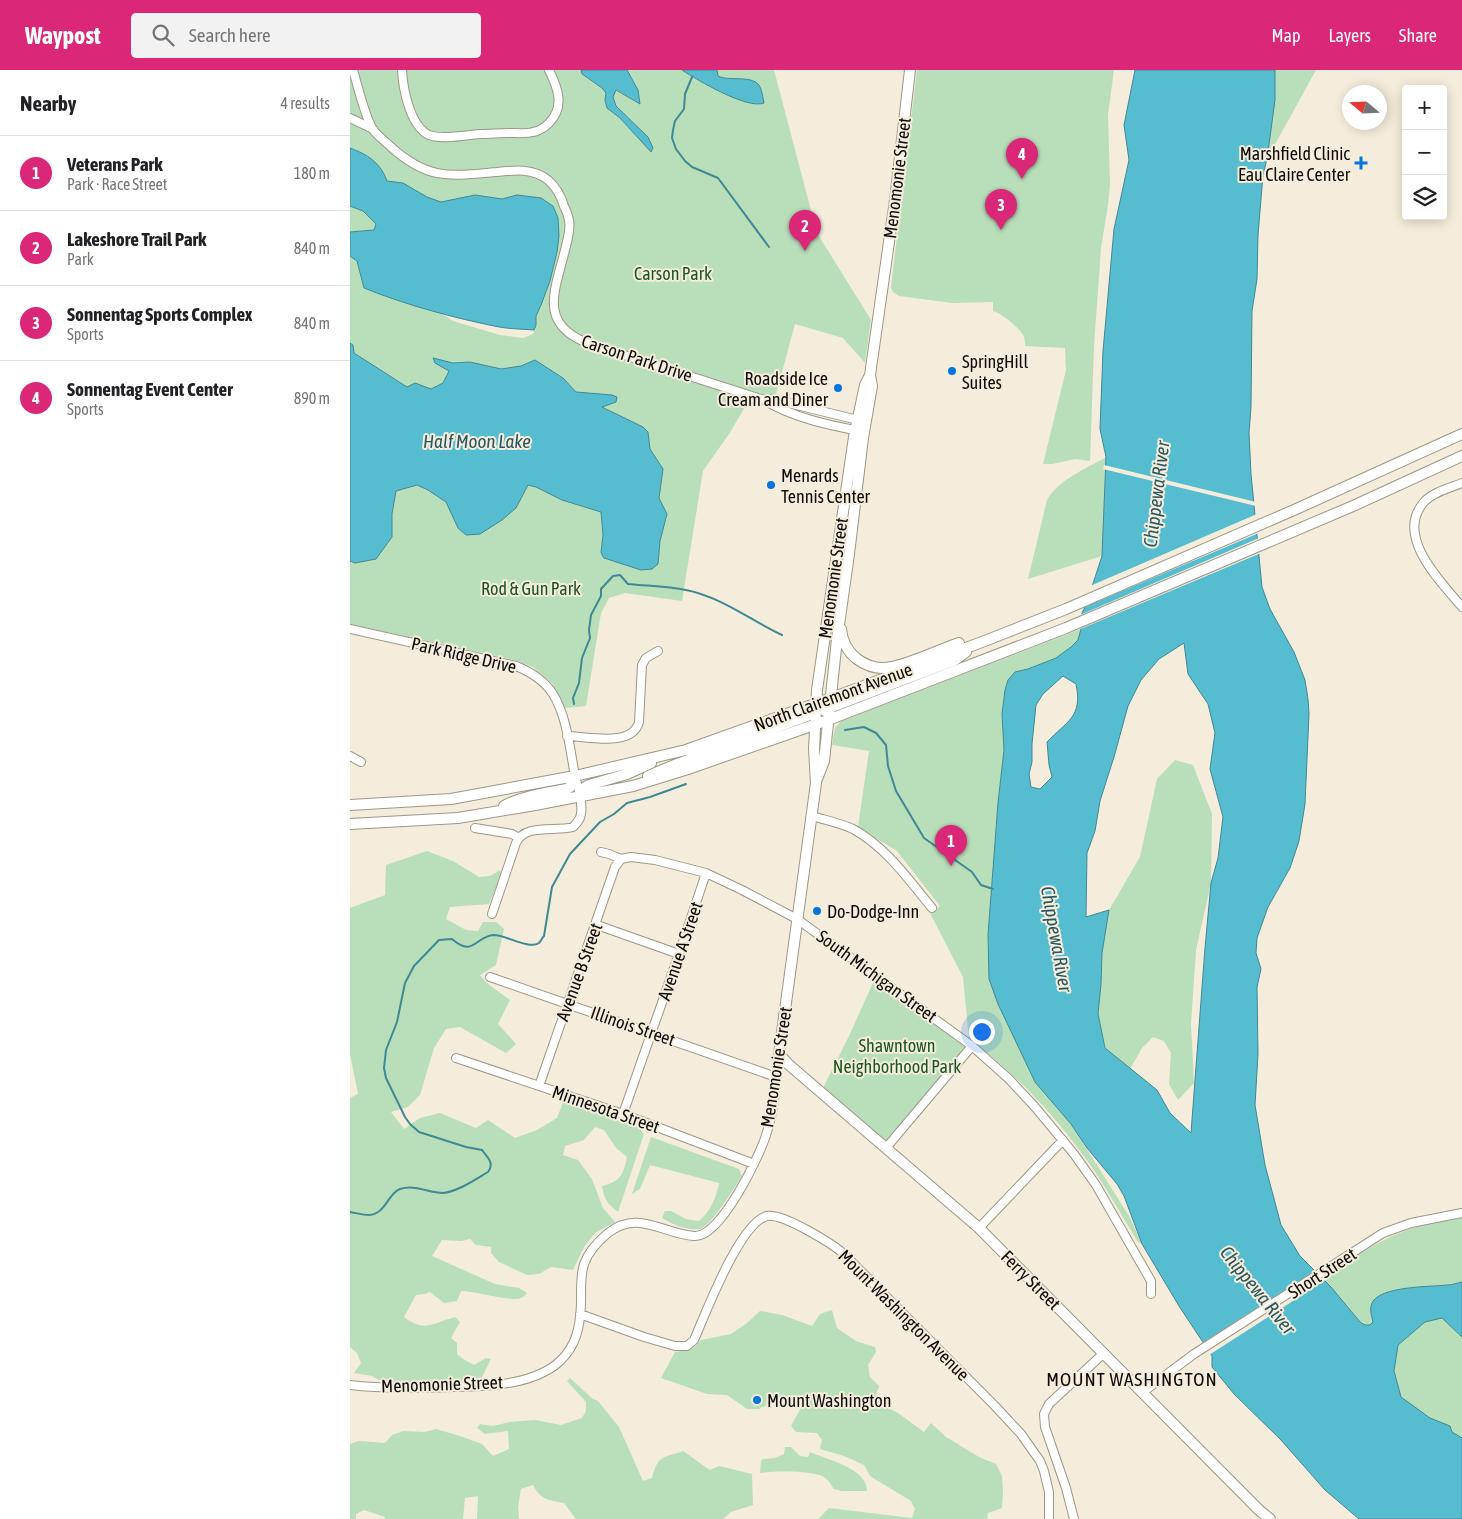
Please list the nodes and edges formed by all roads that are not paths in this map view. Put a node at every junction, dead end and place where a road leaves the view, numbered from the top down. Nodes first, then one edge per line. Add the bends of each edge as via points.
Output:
1 (353, 70) edge
2 (402, 70) edge
3 (549, 70) edge
4 (910, 70) edge
5 (350, 118) edge
6 (373, 130) junction
7 (861, 426) junction
8 (1462, 434) edge
9 (1462, 456) edge
10 (1462, 483) edge
11 (1462, 607) edge
12 (840, 621) junction
13 (1027, 623) junction
14 (350, 629) edge
15 (658, 651) dead end
16 (829, 703) junction
17 (816, 707) junction
18 (828, 720) junction
19 (815, 725) junction
20 (567, 736) junction
21 (668, 755) junction
22 (350, 756) edge
23 (361, 762) dead end
24 (575, 776) junction
25 (816, 783) junction
26 (627, 787) junction
27 (580, 797) junction
28 (350, 804) edge
29 (495, 811) junction
30 (812, 816) junction
31 (350, 824) edge
32 (475, 828) dead end
33 (519, 838) junction
34 (600, 852) dead end
35 (621, 859) junction
36 (706, 873) junction
37 (932, 908) dead end
38 (492, 914) dead end
39 (797, 918) junction
40 (596, 924) junction
41 (679, 954) junction
42 (490, 977) dead end
43 (568, 1004) junction
44 (652, 1033) junction
45 (972, 1046) junction
46 (780, 1054) junction
47 (456, 1058) dead end
48 (776, 1077) junction
49 (539, 1086) junction
50 (623, 1114) junction
51 (1063, 1140) junction
52 (886, 1148) junction
53 (754, 1164) junction
54 (1462, 1213) edge
55 (979, 1228) junction
56 (1151, 1294) dead end
57 (580, 1314) junction
58 (1104, 1353) junction
59 (350, 1385) edge
60 (1143, 1392) junction
61 (1049, 1519) edge
62 (1074, 1519) edge
63 (1270, 1519) edge

1 - 6 street, Carson Park Drive
2 - 3 street via 410,110 424,131 439,137 534,132 545,127 559,109 560,99
4 - 7 main road, Menomonie Street via 870,375 872,386
5 - 6 street
6 - 7 street, Carson Park Drive via 394,150 425,170 454,175 521,170 538,174 554,186 569,220 569,234 555,289 555,312 562,327 577,339 764,400 772,399
7 - 12 main road, Menomonie Street
7 - 17 main road, Menomonie Street
8 - 13 main road, North Clairemont Avenue via 1294,510
9 - 18 main road, North Clairemont Avenue via 1066,628
10 - 11 street via 1424,502 1414,526 1422,555
12 - 13 main road via 844,643 853,655 868,665 882,668
12 - 16 main road, Menomonie Street
13 - 16 main road, North Clairemont Avenue
14 - 20 street, Park Ridge Drive via 523,668 540,679 553,694
15 - 20 street via 646,658 642,665 636,730 623,738
16 - 17 main road
16 - 18 main road, Menomonie Street
16 - 19 main road
17 - 19 main road, Menomonie Street
17 - 21 main road, North Clairemont Avenue
17 - 26 main road via 806,716 665,768
18 - 19 main road, North Clairemont Avenue
18 - 25 main road, Menomonie Street via 824,761
19 - 25 main road, Menomonie Street
19 - 26 main road, North Clairemont Avenue
20 - 24 street, Park Ridge Drive
21 - 24 main road, North Clairemont Avenue
21 - 27 main road via 627,774 589,785
22 - 23 street
24 - 27 street, Park Ridge Drive
24 - 28 main road, North Clairemont Avenue via 451,799
24 - 29 main road via 567,789 511,802
25 - 30 main road, Menomonie Street
26 - 27 main road, North Clairemont Avenue
27 - 29 main road, North Clairemont Avenue
27 - 33 street, Park Ridge Drive via 581,814 573,827 531,831
29 - 31 main road, North Clairemont Avenue via 458,818
30 - 37 street via 852,829 881,849
30 - 39 main road, Menomonie Street
32 - 33 street
33 - 38 street
34 - 35 street, South Michigan Street
35 - 36 street, South Michigan Street via 631,856
35 - 40 street, Avenue B Street
36 - 39 street, South Michigan Street
36 - 41 street, Avenue A Street
39 - 45 street, South Michigan Street
39 - 46 main road, Menomonie Street
40 - 41 street
40 - 43 street, Avenue B Street
41 - 44 street, Avenue A Street
42 - 43 street, Illinois Street
43 - 44 street, Illinois Street
43 - 49 street, Avenue B Street
44 - 48 street, Illinois Street
44 - 50 street, Avenue A Street
45 - 51 street, South Michigan Street via 1022,1094
45 - 52 street
46 - 48 street, Menomonie Street
46 - 52 main road, Ferry Street
47 - 49 street, Minnesota Street
48 - 53 street, Menomonie Street via 768,1132
49 - 50 street, Minnesota Street
50 - 53 street, Minnesota Street
51 - 55 street
51 - 56 street, South Michigan Street via 1112,1210 1152,1281
52 - 55 main road, Ferry Street
53 - 57 street, Menomonie Street via 719,1221 699,1236 635,1222 619,1226 607,1234 590,1252 584,1264
54 - 60 street, Short Street via 1411,1222 1383,1233 1194,1354
55 - 58 main road, Ferry Street
57 - 59 street, Menomonie Street via 575,1339 564,1358 544,1372 526,1379 476,1386 406,1388
57 - 61 street, Mount Washington Avenue via 666,1344 689,1345 721,1277 748,1232 768,1216 788,1221 838,1248 1012,1424 1040,1461 1049,1492
58 - 60 main road, Ferry Street
58 - 62 street via 1049,1404 1044,1414 1045,1427
60 - 63 main road, Ferry Street

